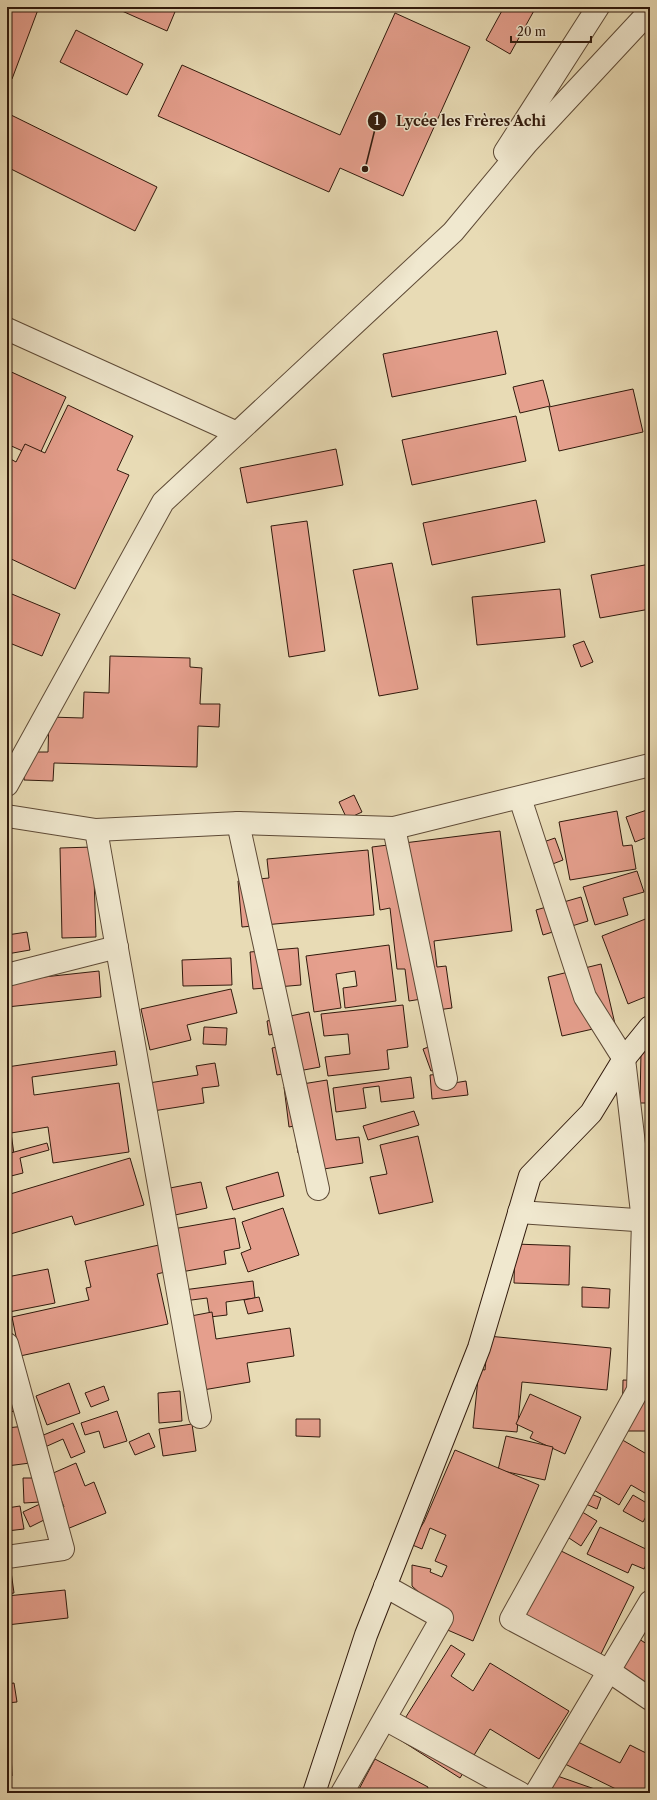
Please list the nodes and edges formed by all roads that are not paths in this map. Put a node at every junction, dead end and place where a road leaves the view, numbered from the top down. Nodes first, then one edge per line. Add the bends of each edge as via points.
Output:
1 (598, 7) edge
2 (650, 11) edge
3 (453, 232) junction
4 (7, 329) edge
5 (237, 433) junction
6 (650, 765) edge
7 (7, 785) edge
8 (520, 798) junction
9 (7, 816) edge
10 (238, 822) junction
11 (394, 828) junction
12 (96, 830) junction
13 (117, 947) junction
14 (7, 975) edge
15 (649, 1029) edge
16 (624, 1059) junction
17 (446, 1079) dead end
18 (318, 1189) dead end
19 (519, 1212) junction
20 (647, 1221) edge
21 (7, 1344) edge
22 (200, 1417) dead end
23 (7, 1557) edge
24 (385, 1586) junction
25 (650, 1602) edge
26 (609, 1671) junction
27 (650, 1699) edge
28 (385, 1719) junction
29 (314, 1793) edge
30 (342, 1793) edge
31 (520, 1793) edge
32 (536, 1793) edge

1 - 3 street
2 - 3 street via 527,143
3 - 5 street
4 - 5 street
5 - 7 street via 163,502
6 - 8 street
8 - 11 street
8 - 16 street via 585,997
9 - 12 street
10 - 11 street
10 - 12 street
10 - 18 street
11 - 17 street
12 - 13 street
13 - 14 street
13 - 22 street
15 - 16 street
16 - 19 street via 591,1113 530,1176
16 - 20 street
19 - 20 street
19 - 24 street via 479,1348
20 - 26 street via 638,1390 511,1619
21 - 23 street via 63,1549
24 - 28 street via 442,1618
24 - 29 street via 366,1635
25 - 26 street
26 - 27 street
26 - 32 street
28 - 30 street
28 - 31 street

